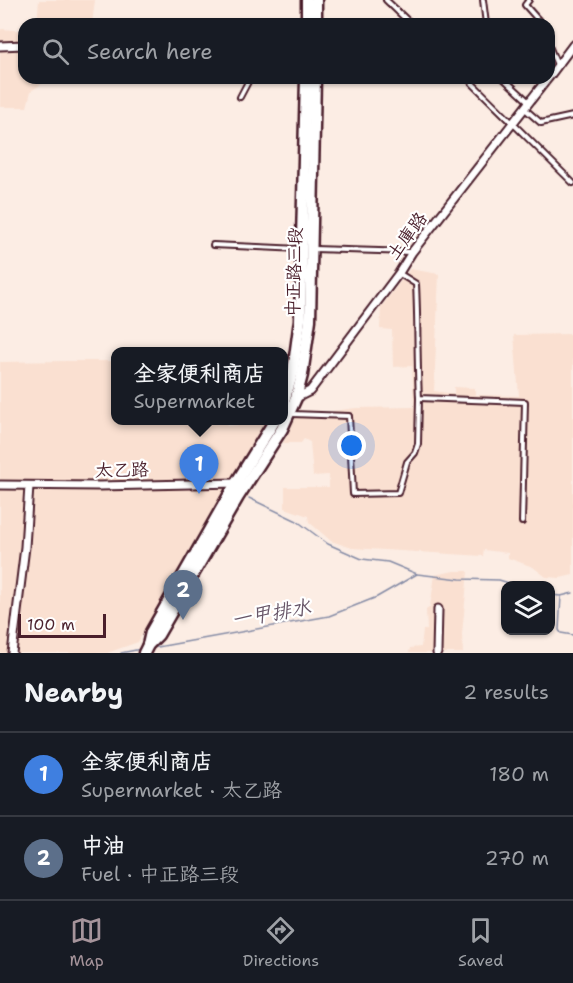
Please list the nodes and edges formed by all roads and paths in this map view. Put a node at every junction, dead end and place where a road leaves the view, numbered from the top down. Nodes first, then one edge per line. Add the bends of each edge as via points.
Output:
1 (307, 0) edge
2 (316, 0) edge
3 (386, 0) edge
4 (483, 0) edge
5 (529, 0) edge
6 (307, 18) edge
7 (316, 18) edge
8 (405, 18) edge
9 (485, 18) edge
10 (536, 18) edge
11 (18, 45) edge
12 (0, 46) edge
13 (572, 48) edge
14 (555, 61) edge
15 (557, 66) junction
16 (555, 68) edge
17 (247, 84) edge
18 (306, 84) edge
19 (315, 84) edge
20 (472, 84) edge
21 (508, 84) edge
22 (543, 84) edge
23 (240, 98) dead end
24 (528, 106) junction
25 (573, 116) edge
26 (513, 123) junction
27 (573, 183) edge
28 (213, 245) dead end
29 (307, 249) junction
30 (412, 252) junction
31 (399, 273) junction
32 (288, 388) edge
33 (296, 398) junction
34 (418, 398) junction
35 (288, 401) edge
36 (289, 414) joint
37 (272, 425) edge
38 (284, 425) edge
39 (0, 485) edge
40 (240, 485) junction
41 (29, 486) junction
42 (522, 522) dead end
43 (438, 609) dead end
44 (146, 649) edge
45 (12, 653) edge
46 (437, 653) edge

1 - 6 main road
2 - 7 main road
3 - 8 lane
4 - 9 lane
5 - 10 lane via 525,6
11 - 12 street
13 - 15 street, 土庫路
14 - 15 lane
15 - 16 street, 土庫路
17 - 23 lane
18 - 29 main road, 中正路三段
19 - 29 main road, 中正路三段
20 - 26 lane
21 - 24 lane
22 - 24 street, 土庫路
24 - 25 lane via 541,123
24 - 26 street, 土庫路
26 - 27 lane
26 - 30 street, 土庫路
28 - 29 lane
29 - 30 lane
29 - 32 main road, 中正路三段 via 298,350
29 - 33 main road, 中正路三段 via 310,320
30 - 31 street, 土庫路
31 - 33 street, 土庫路 via 309,391
31 - 34 lane via 416,284
33 - 35 street, 土庫路
33 - 36 main road, 中正路三段
34 - 36 lane via 418,444 398,493 353,494 350,416
34 - 42 lane via 525,402
37 - 40 main road
38 - 40 main road, 中正路三段
39 - 41 street, 太乙路
40 - 41 street, 太乙路
40 - 44 main road via 159,635
41 - 45 street
43 - 46 street

